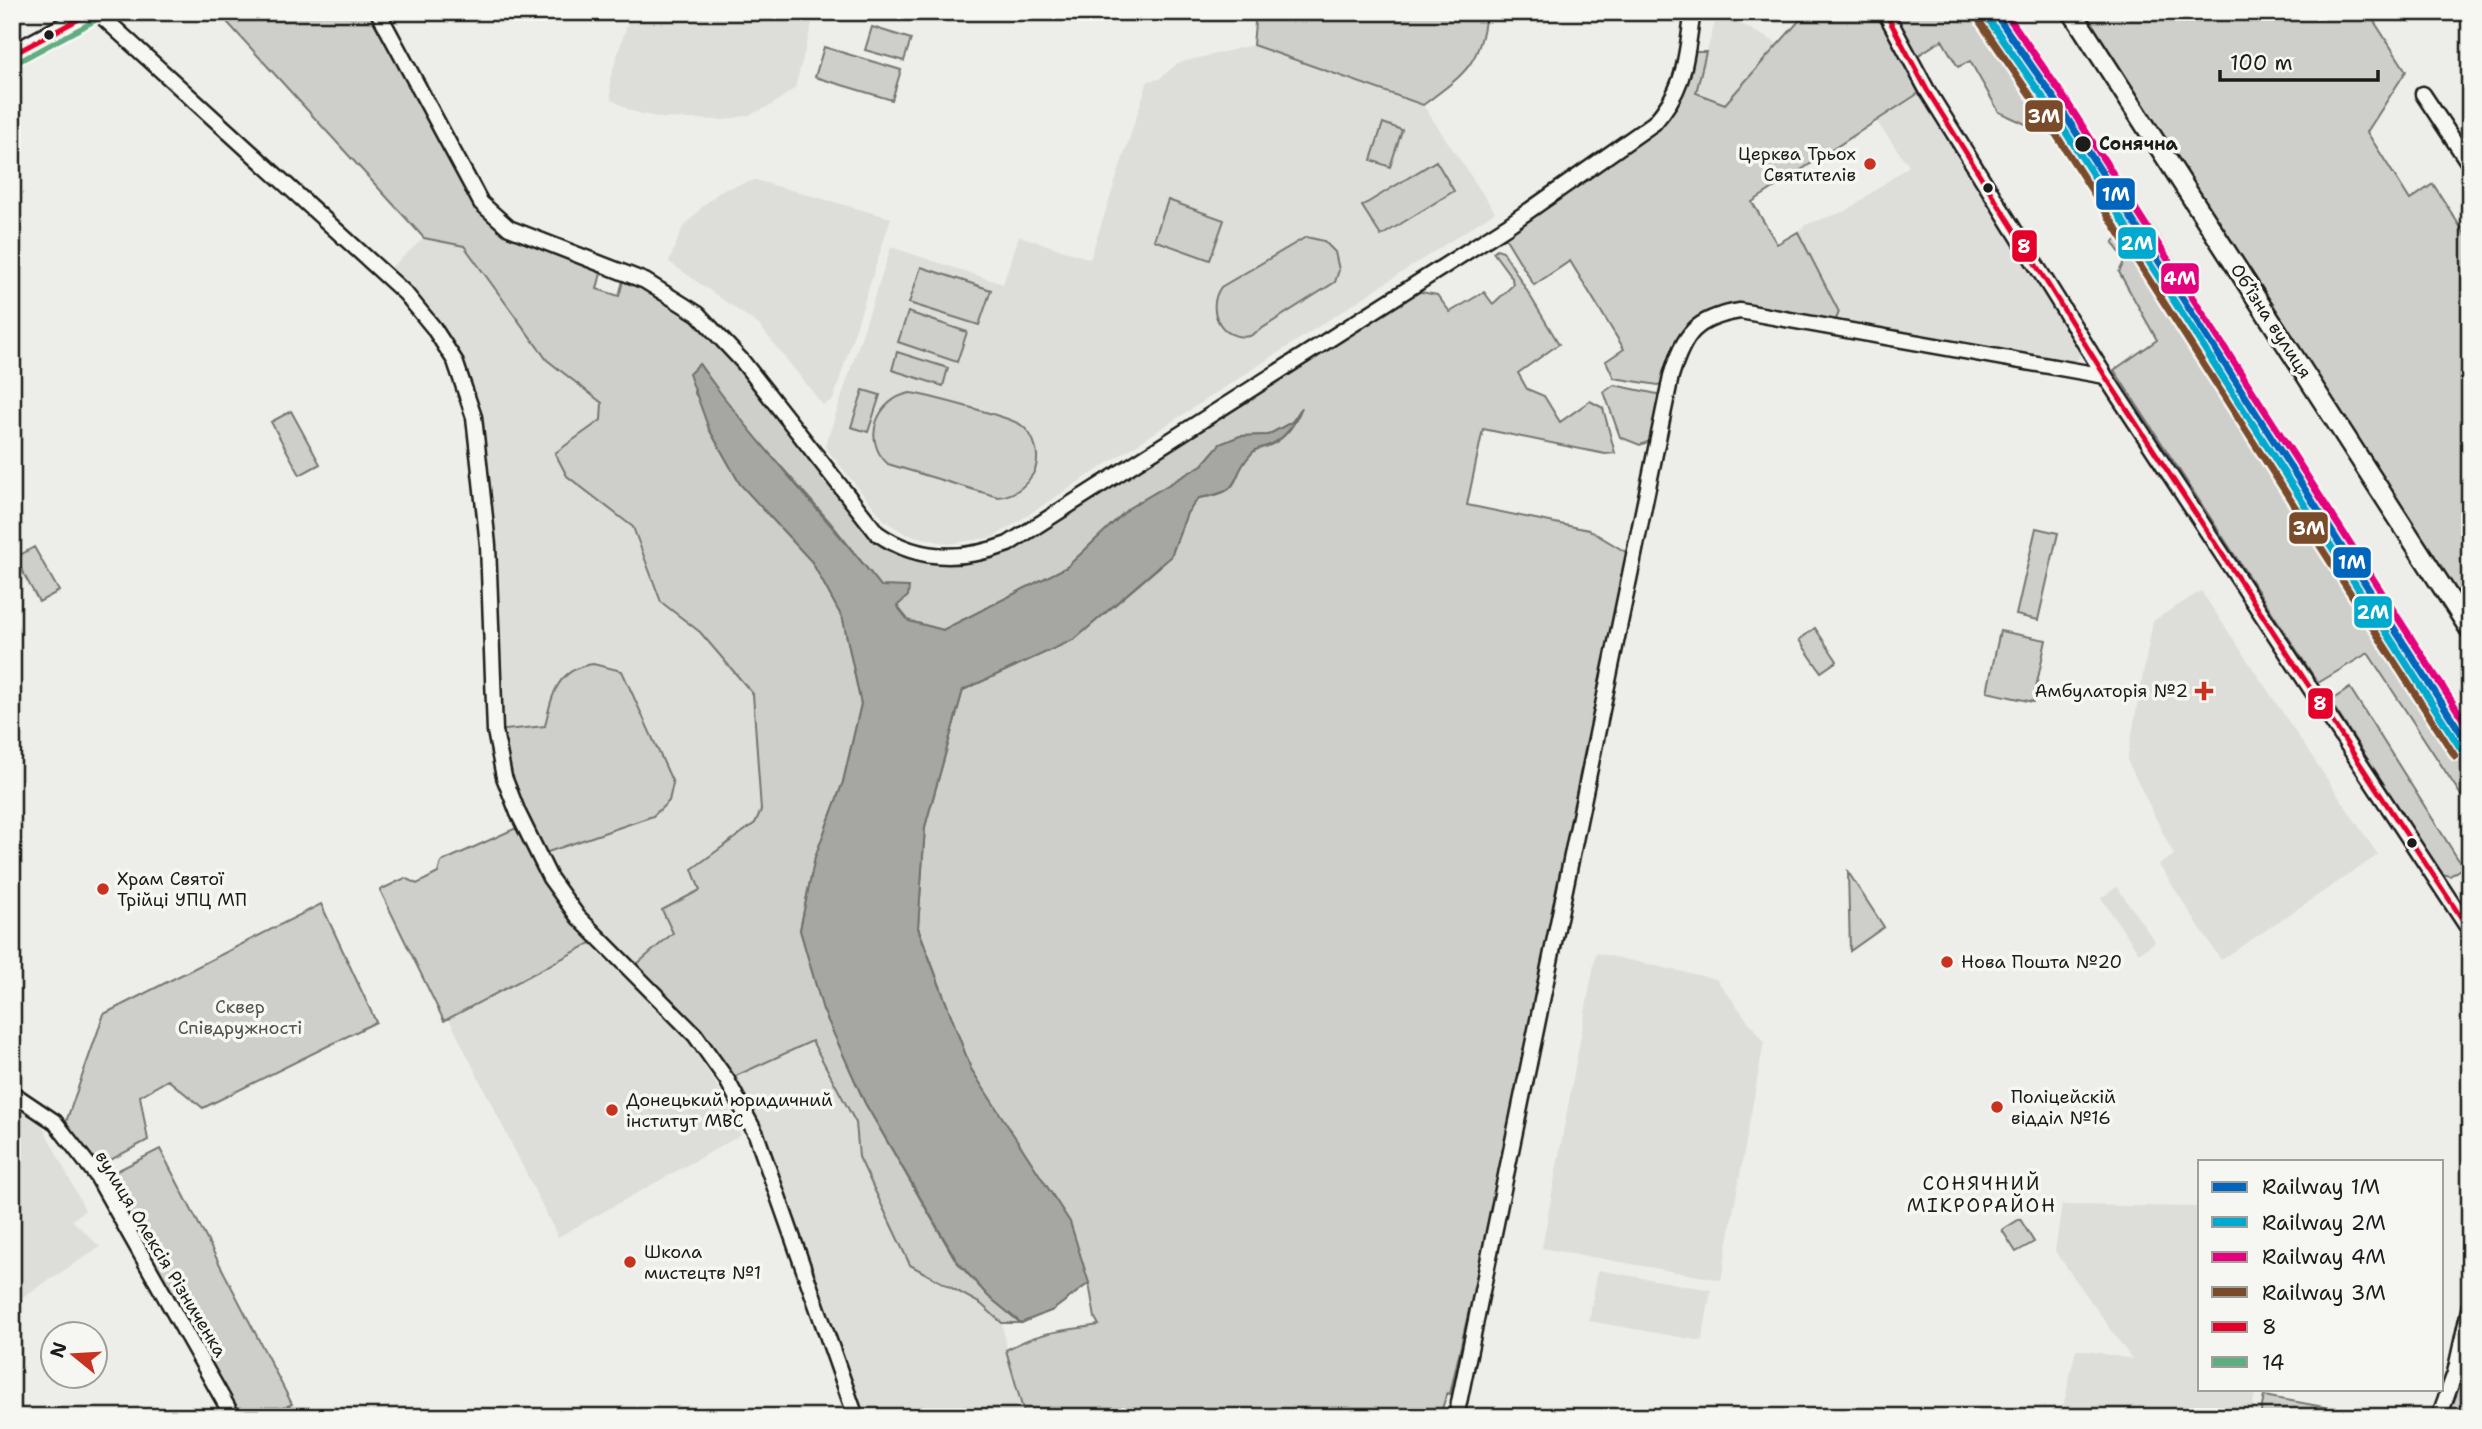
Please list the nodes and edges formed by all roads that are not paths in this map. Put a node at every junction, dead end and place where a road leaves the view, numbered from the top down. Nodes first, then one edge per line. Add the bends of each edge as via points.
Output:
1 (94, 12) edge
2 (378, 12) edge
3 (1693, 12) edge
4 (1885, 12) edge
5 (2072, 12) edge
6 (63, 20) edge
7 (12, 55) edge
8 (2423, 94) dead end
9 (2470, 165) edge
10 (2105, 376) junction
11 (2470, 630) edge
12 (2470, 931) edge
13 (12, 1093) edge
14 (2470, 1305) edge
15 (233, 1417) edge
16 (856, 1417) edge
17 (1456, 1417) edge
18 (2439, 1417) edge

1 - 6 main road
1 - 16 street via 405,293 455,361 474,417 488,545 495,731 504,777 550,878 578,917 695,1035 757,1134
2 - 3 street via 492,216 509,228 645,281 698,314 743,362 877,533 910,551 948,558 1008,544 1507,226 1654,123 1681,85
4 - 10 street via 1927,90
5 - 11 main road, Обʼїзна вулиця
6 - 7 main road
8 - 9 street
10 - 12 street
10 - 17 street via 1740,311 1704,321 1680,347
13 - 15 street, вулиця Олексія Різниченка via 55,1122 97,1176
14 - 18 street via 2455,1373

